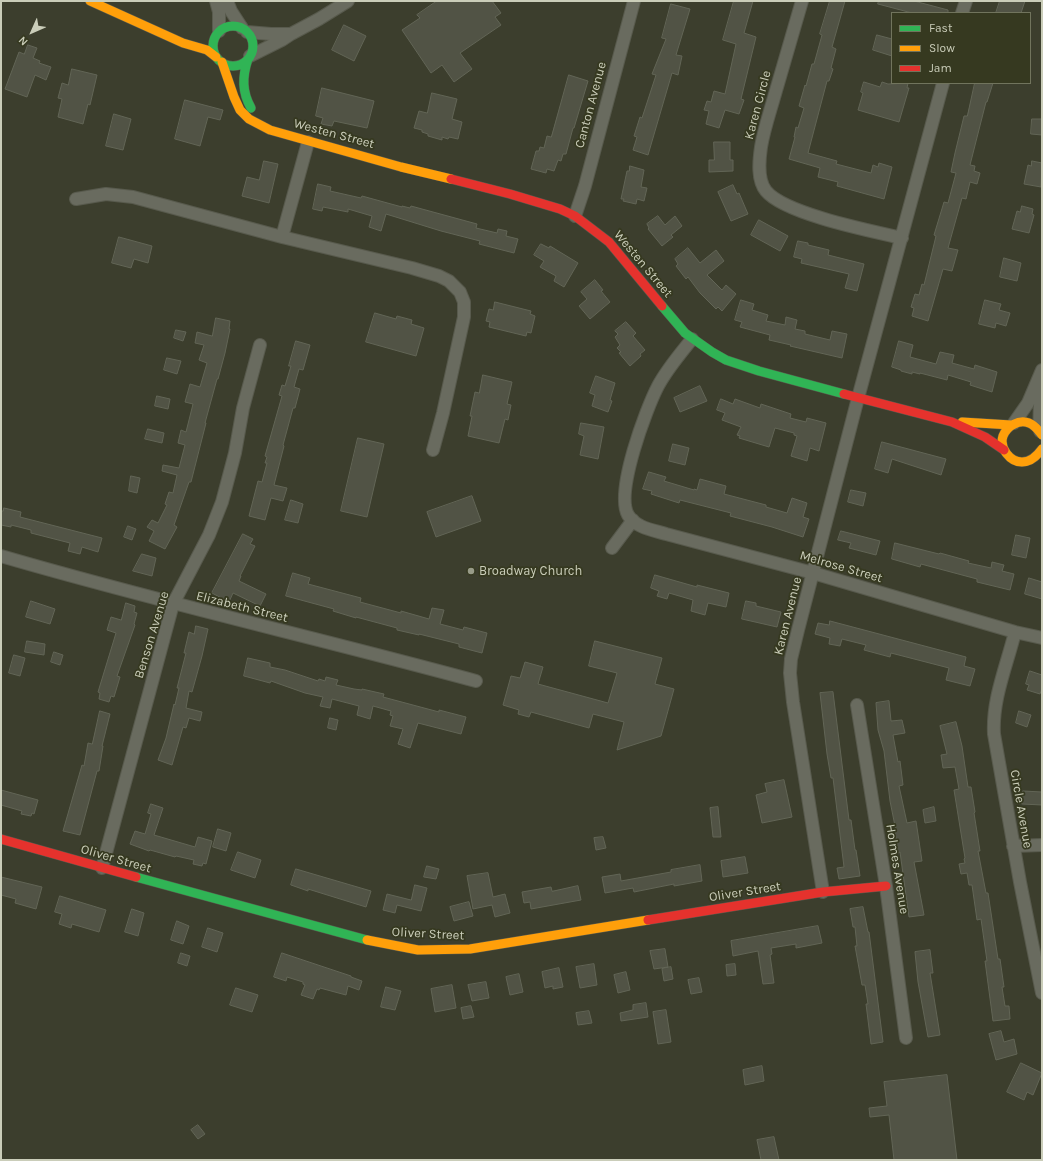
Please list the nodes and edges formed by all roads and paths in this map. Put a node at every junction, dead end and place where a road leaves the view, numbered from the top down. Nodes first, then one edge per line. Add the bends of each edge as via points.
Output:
1 (90, 1) edge
2 (216, 1) edge
3 (227, 1) edge
4 (348, 1) edge
5 (634, 1) edge
6 (802, 1) edge
7 (966, 1) edge
8 (962, 12) edge
9 (245, 30) junction
10 (218, 32) junction
11 (290, 34) junction
12 (185, 35) dead end
13 (204, 35) dead end
14 (167, 36) junction
15 (249, 57) junction
16 (219, 60) junction
17 (944, 84) edge
18 (259, 124) junction
19 (308, 142) junction
20 (76, 199) dead end
21 (574, 216) junction
22 (282, 237) junction
23 (902, 238) junction
24 (692, 339) junction
25 (260, 345) dead end
26 (1042, 371) edge
27 (858, 398) junction
28 (952, 422) junction
29 (1013, 424) junction
30 (1041, 433) edge
31 (1042, 448) edge
32 (433, 450) dead end
33 (1004, 450) junction
34 (1038, 459) edge
35 (633, 520) junction
36 (612, 548) dead end
37 (1, 556) edge
38 (813, 573) junction
39 (173, 604) junction
40 (1015, 632) junction
41 (1042, 638) edge
42 (476, 681) dead end
43 (858, 705) dead end
44 (1, 839) edge
45 (1042, 845) edge
46 (1013, 846) junction
47 (102, 868) junction
48 (886, 886) junction
49 (823, 892) junction
50 (1042, 993) edge
51 (906, 1038) dead end

1 - 14 street
2 - 10 street via 219,12
3 - 9 street
4 - 11 street
5 - 21 street, Canton Avenue
6 - 23 street, Karen Circle via 763,136 760,172 762,185 776,200 800,211
7 - 8 street
9 - 10 street via 230,26
9 - 11 street
9 - 15 street via 253,43
10 - 13 street
10 - 16 street via 213,43 214,53
11 - 15 street
12 - 14 street
14 - 16 street via 207,50
15 - 16 street via 244,63 233,66
15 - 18 street via 242,81 248,104
16 - 18 street, Westen Street via 226,71 240,110
17 - 23 street
18 - 19 street, Westen Street via 283,135
19 - 21 street, Westen Street via 510,194 560,209
19 - 22 street
20 - 22 street via 106,194 133,197
21 - 24 street, Westen Street via 609,242 670,317
22 - 32 street via 432,274 449,281 460,292 464,302 464,317
23 - 27 street
24 - 27 street, Westen Street via 726,360
24 - 35 street via 658,386 644,420 626,489 626,508
25 - 39 street, Benson Avenue via 222,502
26 - 29 street via 1028,403
26 - 30 street via 1039,421
27 - 28 street, Westen Street
27 - 38 street, Karen Avenue
28 - 29 street, Westen Street
28 - 33 street, Westen Street via 985,436
29 - 30 street, Westen Street via 1020,421 1032,423
29 - 33 street via 1004,433
31 - 34 street
33 - 34 street, Westen Street via 1013,460 1020,462
35 - 36 street
35 - 38 street, Melrose Street via 643,527 666,534
37 - 39 street, Elizabeth Street
38 - 40 street, Melrose Street
38 - 49 street, Karen Avenue via 794,644 790,673
39 - 42 street, Elizabeth Street
39 - 47 street, Benson Avenue
40 - 41 street, Melrose Street
40 - 46 street, Circle Avenue via 998,692 993,727
43 - 48 street, Holmes Avenue
44 - 47 street, Oliver Street
45 - 46 street
46 - 50 street, Circle Avenue
47 - 49 street, Oliver Street via 353,937 412,949 444,950 496,946
48 - 49 street, Oliver Street
48 - 51 street, Holmes Avenue

